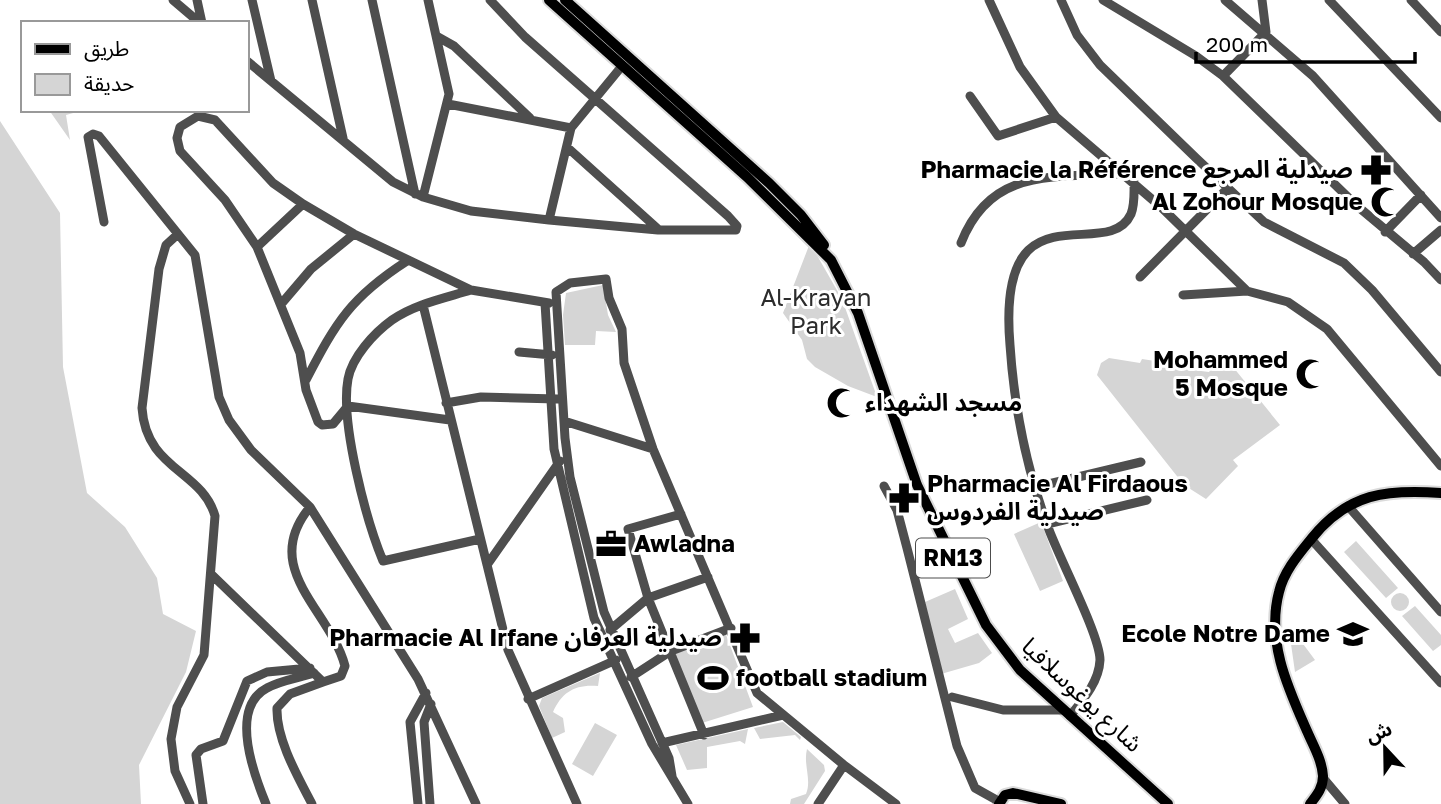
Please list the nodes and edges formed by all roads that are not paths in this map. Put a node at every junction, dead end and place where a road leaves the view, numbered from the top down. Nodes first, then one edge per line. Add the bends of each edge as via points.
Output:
1 (173, 0) edge
2 (197, 0) edge
3 (252, 0) edge
4 (312, 0) edge
5 (372, 0) edge
6 (428, 0) edge
7 (491, 0) edge
8 (549, 0) edge
9 (565, 0) edge
10 (989, 0) edge
11 (1060, 0) edge
12 (1103, 0) edge
13 (1225, 0) edge
14 (1262, 0) edge
15 (1329, 0) edge
16 (1411, 0) edge
17 (199, 21) edge
18 (201, 21) edge
19 (1266, 32) junction
20 (1441, 32) edge
21 (438, 37) junction
22 (248, 62) edge
23 (622, 66) junction
24 (1223, 76) junction
25 (271, 81) junction
26 (970, 96) dead end
27 (595, 100) junction
28 (448, 104) junction
29 (1056, 117) junction
30 (530, 118) junction
31 (1441, 118) edge
32 (571, 128) junction
33 (343, 139) junction
34 (568, 148) junction
35 (1125, 174) junction
36 (1134, 182) junction
37 (1227, 188) junction
38 (1422, 195) junction
39 (419, 196) junction
40 (303, 204) junction
41 (1441, 218) edge
42 (549, 220) junction
43 (104, 222) dead end
44 (658, 230) junction
45 (1441, 230) edge
46 (1186, 231) junction
47 (1385, 232) junction
48 (178, 234) junction
49 (354, 234) junction
50 (961, 243) dead end
51 (257, 247) junction
52 (1413, 254) junction
53 (831, 260) junction
54 (407, 261) junction
55 (1140, 278) dead end
56 (1441, 280) edge
57 (471, 290) junction
58 (1247, 291) junction
59 (1183, 295) dead end
60 (282, 303) junction
61 (545, 303) junction
62 (557, 304) junction
63 (423, 305) junction
64 (519, 352) dead end
65 (548, 355) junction
66 (560, 356) junction
67 (1441, 372) edge
68 (305, 380) junction
69 (557, 399) junction
70 (446, 402) junction
71 (348, 406) junction
72 (450, 420) junction
73 (564, 421) junction
74 (653, 449) junction
75 (567, 456) junction
76 (1141, 462) dead end
77 (557, 463) junction
78 (1441, 466) edge
79 (884, 486) dead end
80 (1036, 487) junction
81 (1441, 493) edge
82 (1147, 500) dead end
83 (1348, 506) junction
84 (310, 507) junction
85 (681, 514) junction
86 (1047, 524) junction
87 (480, 539) junction
88 (1311, 539) junction
89 (588, 550) junction
90 (578, 552) junction
91 (487, 565) junction
92 (211, 574) junction
93 (708, 577) junction
94 (648, 598) junction
95 (1441, 612) edge
96 (731, 628) junction
97 (610, 630) junction
98 (671, 651) junction
99 (617, 659) junction
100 (312, 671) junction
101 (631, 677) junction
102 (323, 682) junction
103 (1441, 683) edge
104 (426, 694) junction
105 (952, 696) dead end
106 (528, 699) junction
107 (431, 704) junction
108 (1067, 713) junction
109 (783, 715) junction
110 (704, 735) junction
111 (662, 743) junction
112 (664, 759) junction
113 (844, 765) junction
114 (1323, 778) junction
115 (1000, 803) edge
116 (190, 804) edge
117 (203, 804) edge
118 (266, 804) edge
119 (312, 804) edge
120 (418, 804) edge
121 (430, 804) edge
122 (476, 804) edge
123 (577, 804) edge
124 (688, 804) edge
125 (818, 804) edge
126 (896, 804) edge
127 (1061, 804) edge
128 (1168, 804) edge
129 (1310, 804) edge
130 (1345, 804) edge

1 - 17 street
2 - 18 street
3 - 25 street
4 - 33 street
5 - 39 street
6 - 21 street
7 - 27 street
8 - 23 main road, RN13
9 - 53 main road, RN13 via 801,215
10 - 29 street via 1020,67
11 - 37 street via 1100,65
12 - 24 street
13 - 19 street
14 - 19 street
15 - 31 street
16 - 20 street
19 - 24 street
19 - 38 street via 1338,101
21 - 28 street
21 - 30 street via 454,46
22 - 25 street
23 - 27 street
23 - 53 main road, RN13 via 766,194
24 - 47 street
25 - 33 street
26 - 29 street via 998,136
27 - 32 street
27 - 44 street via 737,228
28 - 30 street
28 - 39 street
29 - 35 street
30 - 32 street
32 - 34 street
33 - 39 street via 393,183
34 - 42 street
34 - 44 street
35 - 36 street
35 - 50 street via 1018,182 987,201 968,225
36 - 46 street
36 - 80 street via 1131,213 1123,224 1101,233 1049,238 1022,255 1016,268 1009,341 1013,386
37 - 46 street
37 - 67 street via 1273,228 1344,263 1373,290
38 - 41 street
38 - 47 street
39 - 42 street via 471,211
40 - 49 street
40 - 51 street
40 - 51 street via 274,183 215,120 198,116 183,123 177,138 180,151 225,200
42 - 44 street
43 - 48 street via 90,154 88,137 93,134 99,135
45 - 52 street
46 - 55 street
46 - 58 street
47 - 52 street
48 - 84 street via 198,264 223,409 242,440
48 - 92 street via 166,245 159,268 143,418 159,454 206,496 213,509
49 - 54 street
49 - 60 street via 312,269
51 - 60 street
52 - 56 street
53 - 108 main road, شارع يوغوسلافيا / RN13 via 855,305 917,485 986,625 1020,670
54 - 57 street
54 - 68 street via 351,304
57 - 61 street
57 - 63 street
58 - 59 street
58 - 78 street via 1288,302 1327,329
60 - 68 street
61 - 62 street
61 - 65 street
62 - 66 street
62 - 74 street via 560,286 606,279 622,329 624,363
63 - 70 street
63 - 71 street via 393,319 357,358 348,380
64 - 65 street
65 - 66 street
65 - 69 street
66 - 69 street
68 - 71 street via 321,425 333,424
69 - 70 street via 481,397
69 - 73 street
69 - 77 street
70 - 72 street
71 - 72 street
71 - 87 street via 354,460 383,561
72 - 87 street
73 - 74 street
73 - 75 street
74 - 85 street
75 - 77 street
75 - 89 street
76 - 80 street
77 - 90 street
77 - 91 street
79 - 115 street via 897,510 957,746 975,788
80 - 86 street
81 - 83 main road via 1395,491
82 - 86 street
83 - 88 main road
83 - 95 street
84 - 102 street via 295,530 292,564 345,666 341,676
84 - 104 street
85 - 93 street
85 - 94 street via 628,529
86 - 108 street via 1100,660 1090,689
87 - 91 street
88 - 103 street
88 - 114 main road via 1288,569 1279,592 1276,640
89 - 90 street
89 - 97 street
90 - 99 street via 594,618
91 - 106 street via 508,650
92 - 100 street
92 - 116 street via 203,662 181,696 171,738 175,771
93 - 94 street
93 - 96 street
94 - 97 street
94 - 98 street
96 - 98 street
96 - 109 street via 757,692
97 - 99 street
98 - 101 street
98 - 110 street
99 - 101 street
99 - 106 street
99 - 112 street
100 - 102 street
100 - 117 street via 267,672 247,681 223,741 196,755
100 - 118 street via 267,688 252,707 247,740
101 - 111 street
102 - 119 street via 290,694 277,708 284,742
104 - 107 street
104 - 120 street via 411,722
105 - 108 street via 1003,710
106 - 123 street
107 - 121 street via 424,722
107 - 122 street
108 - 128 main road, شارع يوغوسلافيا / RN13
109 - 110 street
109 - 113 street
110 - 111 street
111 - 112 street
112 - 124 street
113 - 125 street
113 - 126 street
114 - 129 main road
114 - 130 street
115 - 127 main road via 1013,793

